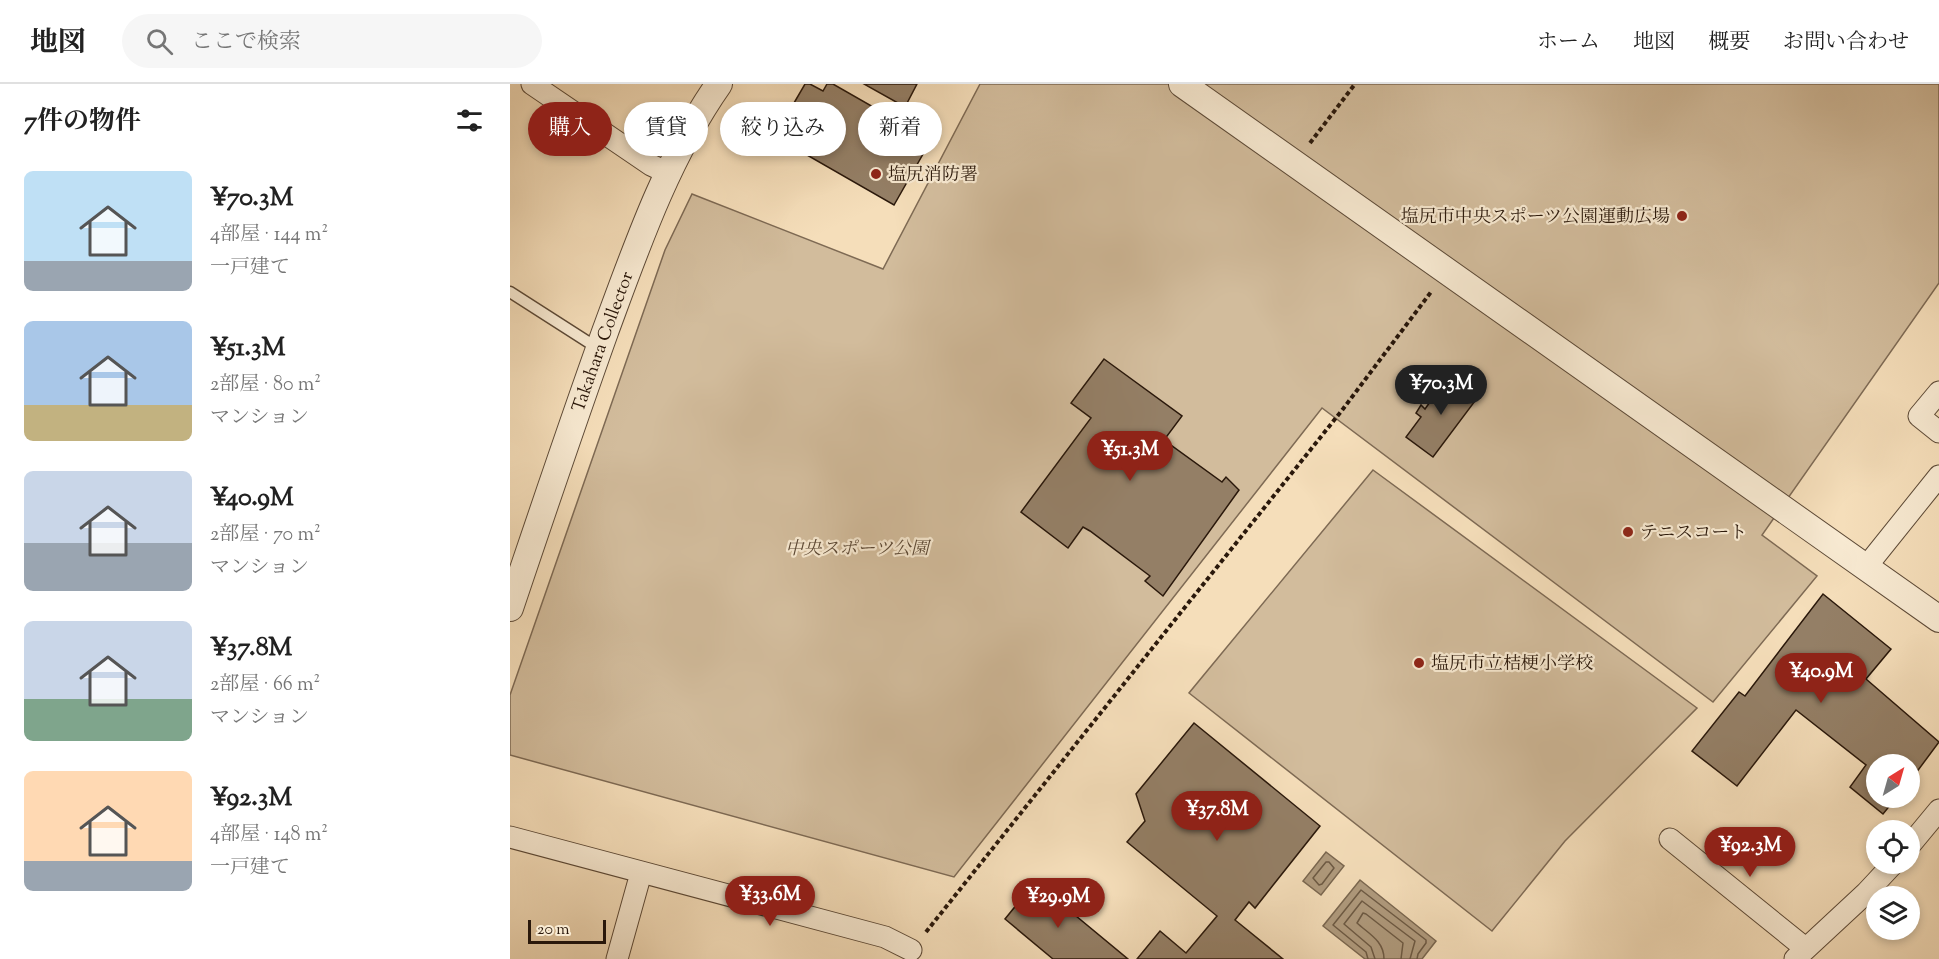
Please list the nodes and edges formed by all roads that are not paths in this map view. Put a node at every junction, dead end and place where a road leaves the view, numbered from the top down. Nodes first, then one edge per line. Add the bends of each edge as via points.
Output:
1 (532, 84) edge
2 (718, 84) edge
3 (1182, 84) edge
4 (668, 173) junction
5 (510, 292) edge
6 (599, 349) junction
7 (1939, 392) edge
8 (1939, 432) edge
9 (1939, 476) edge
10 (1866, 567) junction
11 (510, 608) edge
12 (1939, 619) edge
13 (1939, 810) edge
14 (1920, 833) edge
15 (510, 837) edge
16 (1670, 839) dead end
17 (641, 873) junction
18 (1883, 874) edge
19 (911, 950) road end
20 (1800, 954) edge
21 (617, 959) edge

1 - 4 street
2 - 4 street, Takahara Collector
3 - 10 street
4 - 6 street, Takahara Collector
5 - 6 lane
6 - 11 street, Takahara Collector
7 - 8 street via 1919,416
9 - 10 street
10 - 12 street
13 - 14 street
15 - 17 street
16 - 20 street
17 - 19 street via 885,938
17 - 21 street
18 - 20 street

